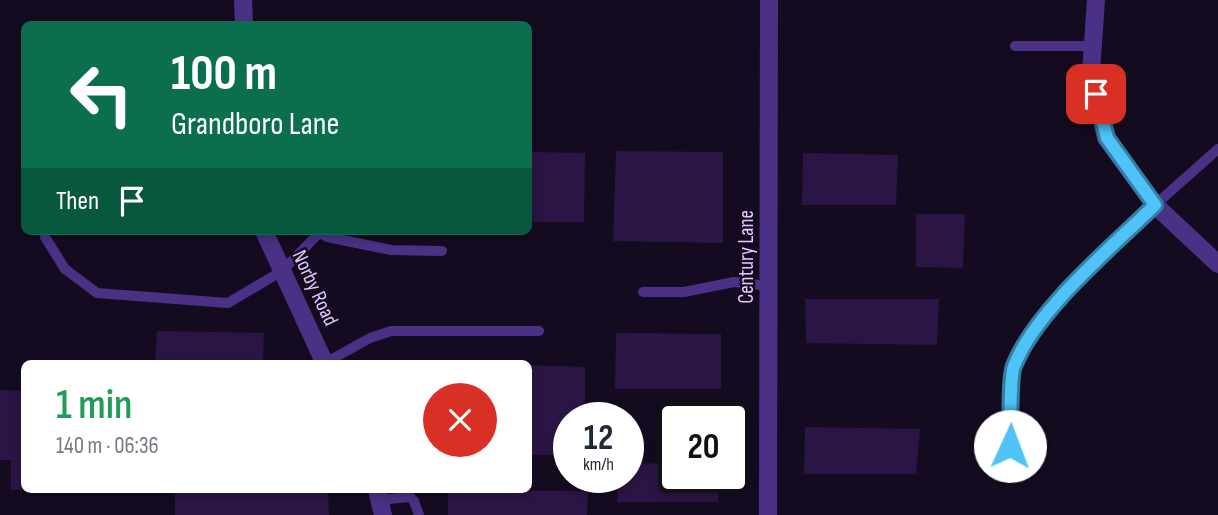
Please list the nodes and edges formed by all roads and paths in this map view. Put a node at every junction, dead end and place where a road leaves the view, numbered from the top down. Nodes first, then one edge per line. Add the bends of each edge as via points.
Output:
1 (243, 0) edge
2 (769, 0) edge
3 (1096, 0) edge
4 (244, 21) edge
5 (1015, 46) dead end
6 (1093, 46) junction
7 (1218, 149) edge
8 (1155, 205) junction
9 (45, 235) edge
10 (266, 235) edge
11 (318, 235) edge
12 (325, 235) edge
13 (442, 251) dead end
14 (1218, 264) edge
15 (282, 271) junction
16 (769, 286) junction
17 (643, 292) dead end
18 (539, 331) dead end
19 (324, 360) edge
20 (330, 360) edge
21 (1009, 472) dead end
22 (380, 503) edge
23 (419, 515) edge
24 (768, 515) edge

1 - 4 street
2 - 16 street, Century Lane
3 - 6 street
5 - 6 lane
6 - 8 street via 1091,72 1107,138
7 - 8 lane
8 - 14 street
8 - 21 lane via 1074,284 1031,334 1018,357 1012,368
9 - 15 lane via 65,269 97,293 228,303
10 - 15 street, Norby Road
11 - 15 lane
12 - 13 lane via 391,250
15 - 19 street, Norby Road
16 - 17 lane via 734,282 684,292
16 - 24 street, Century Lane
18 - 20 lane via 391,331
22 - 23 lane via 410,496

